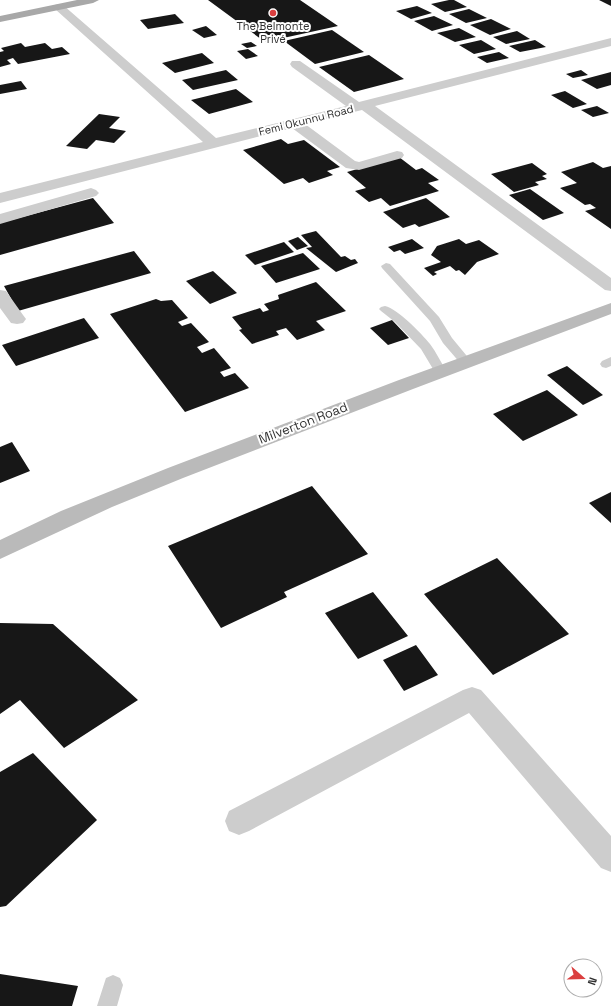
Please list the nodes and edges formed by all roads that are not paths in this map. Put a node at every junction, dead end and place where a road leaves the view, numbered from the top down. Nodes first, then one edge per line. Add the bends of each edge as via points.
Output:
1 (92, 0) edge
2 (62, 3) edge
3 (0, 13) edge
4 (0, 18) edge
5 (611, 42) edge
6 (296, 64) dead end
7 (360, 106) junction
8 (294, 123) junction
9 (214, 144) junction
10 (397, 155) dead end
11 (91, 193) dead end
12 (0, 198) edge
13 (0, 219) edge
14 (386, 266) dead end
15 (611, 286) edge
16 (0, 295) edge
17 (611, 308) edge
18 (385, 310) dead end
19 (17, 319) dead end
20 (465, 361) junction
21 (440, 371) junction
22 (0, 550) edge
23 (239, 821) dead end
24 (611, 858) edge
25 (112, 985) dead end
26 (107, 1006) edge

1 - 2 main road
2 - 3 main road
2 - 4 main road
2 - 9 street
5 - 7 street, Femi Okunnu Road
6 - 7 street
7 - 8 street, Femi Okunnu Road
7 - 15 street
8 - 9 street, Femi Okunnu Road
8 - 10 street via 351,165 359,166
9 - 12 street, Femi Okunnu Road
11 - 13 street
14 - 20 lane via 435,319 447,340
16 - 19 street
17 - 20 street, Milverton Road
18 - 21 lane via 426,347
20 - 21 street, Milverton Road
21 - 22 street, Milverton Road via 158,479
23 - 24 street via 472,698
25 - 26 lane

